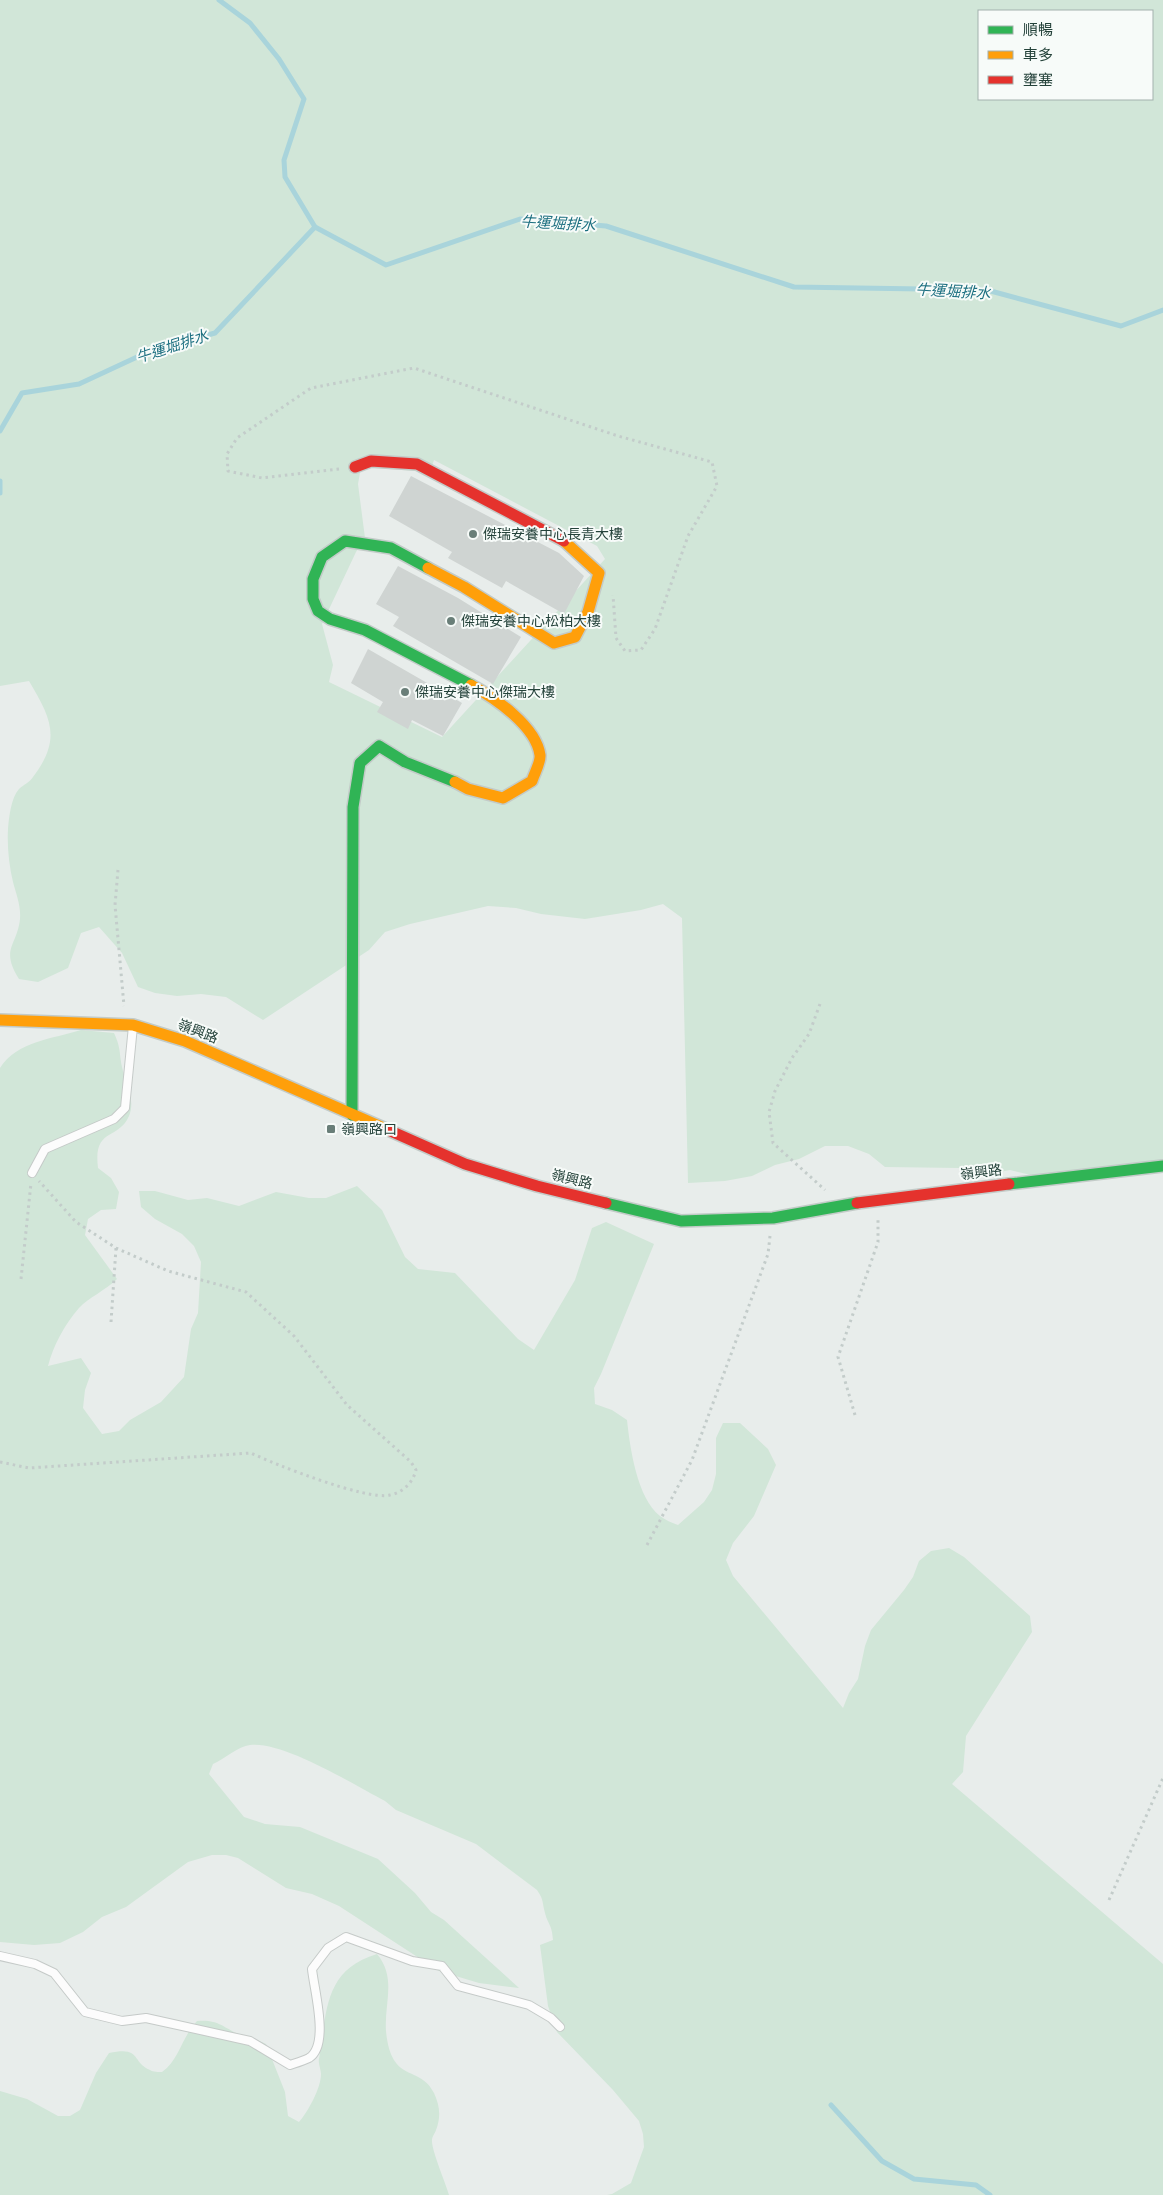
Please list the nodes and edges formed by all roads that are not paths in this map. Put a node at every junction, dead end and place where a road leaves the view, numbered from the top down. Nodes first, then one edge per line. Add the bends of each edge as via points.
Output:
1 (354, 467) road end
2 (0, 1020) edge
3 (133, 1025) junction
4 (352, 1115) junction
5 (1163, 1166) edge
6 (32, 1173) road end
7 (0, 1956) edge
8 (560, 2027) dead end

1 - 4 street via 371,461 417,464 565,542 599,572 588,612 575,637 554,642 464,587 391,548 345,541 322,557 312,591 318,611 330,619 364,630 505,707 531,733 540,756 532,781 503,798 468,789 405,762 379,746 360,763 353,807
2 - 3 street, 嶺興路
3 - 4 street, 嶺興路 via 185,1041
3 - 6 lane via 125,1108 114,1119 44,1149
4 - 5 street, 嶺興路 via 465,1164 537,1186 681,1220 773,1218 878,1200
7 - 8 lane via 36,1964 54,1973 85,2012 122,2020 146,2018 250,2041 290,2065 310,2058 318,2043 320,2017 312,1969 328,1948 346,1937 412,1961 442,1966 458,1986 529,2005

